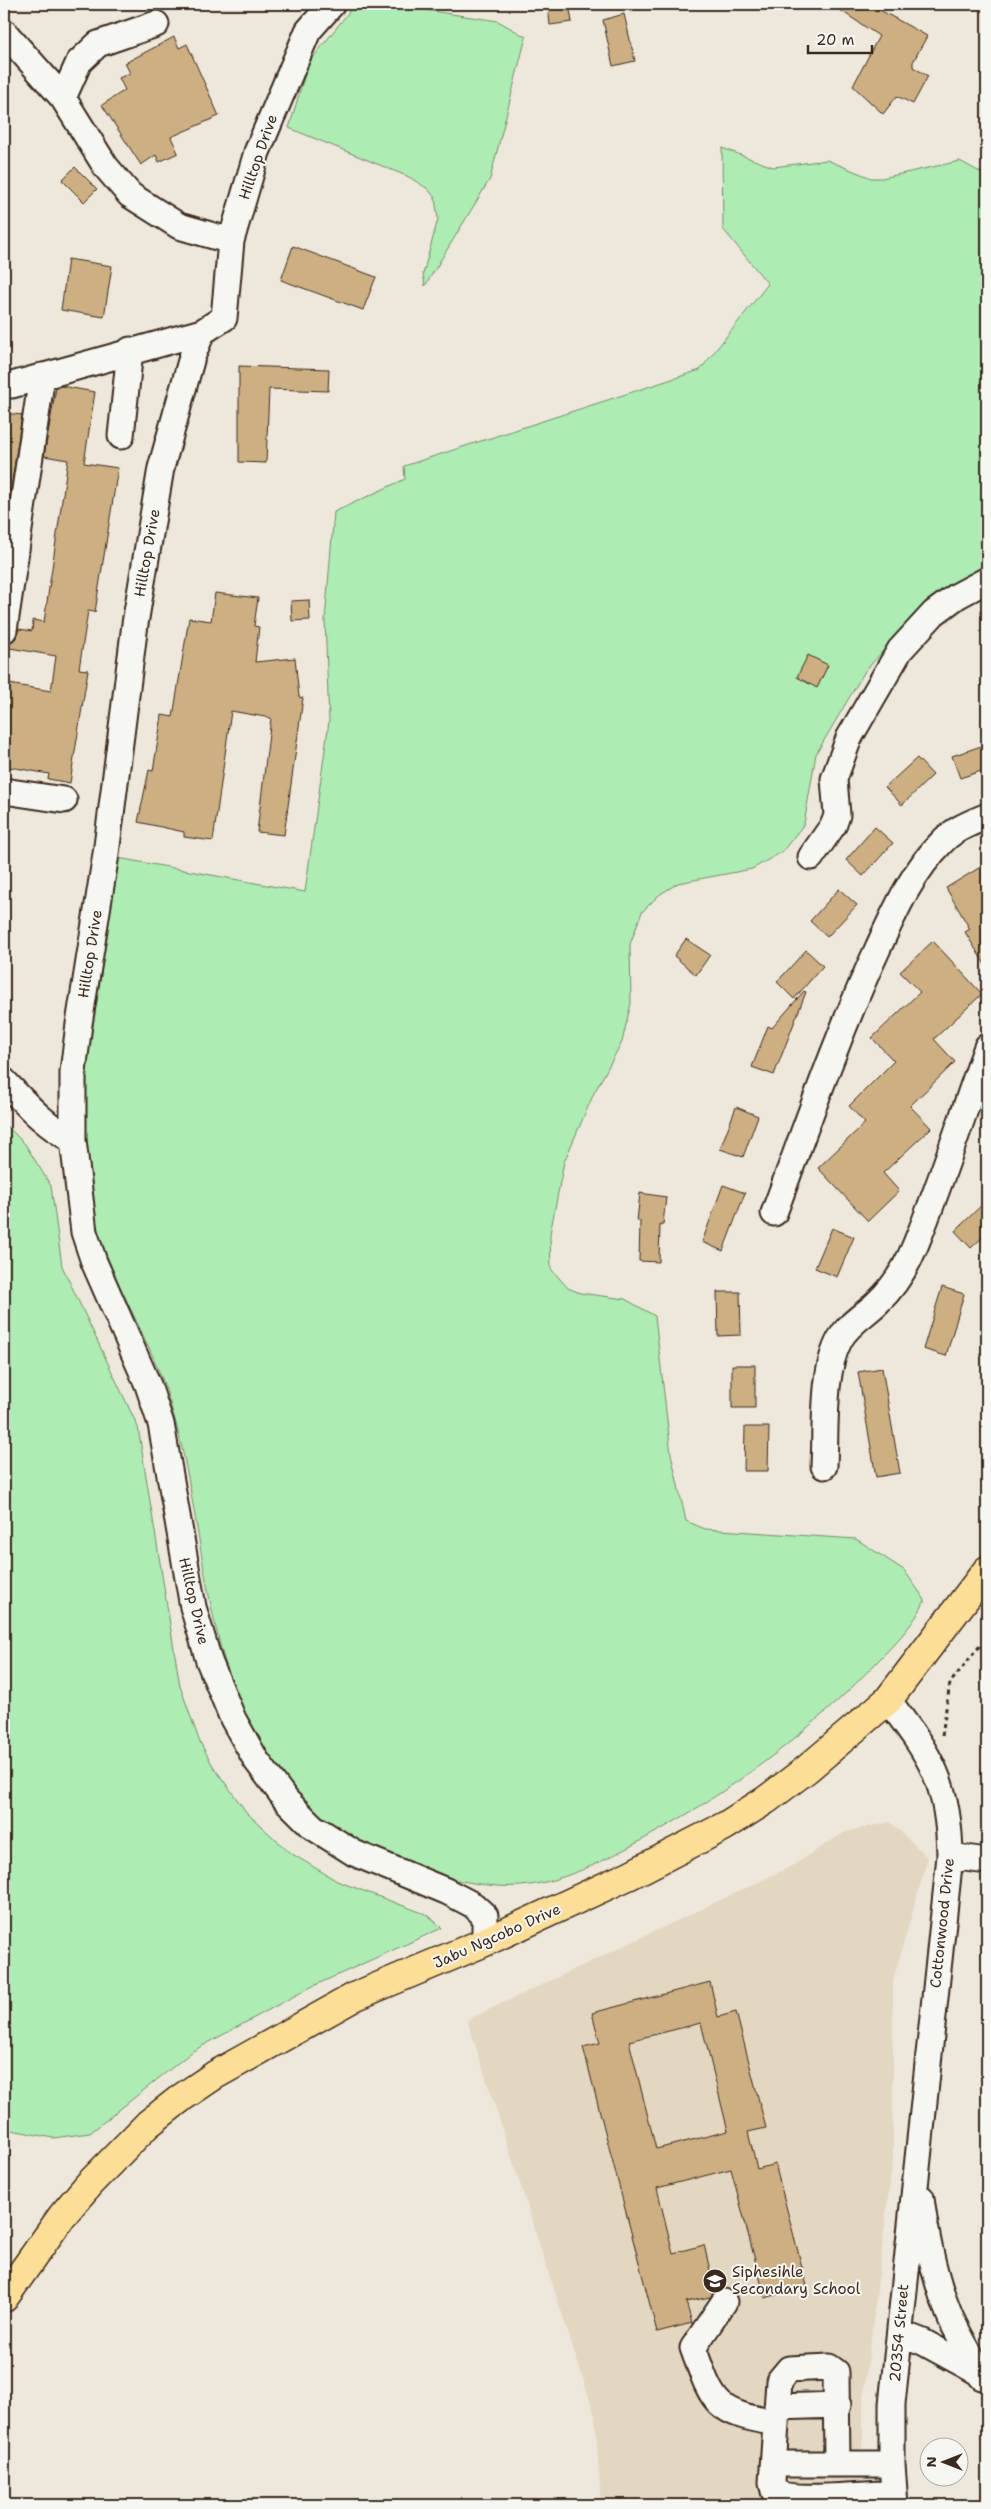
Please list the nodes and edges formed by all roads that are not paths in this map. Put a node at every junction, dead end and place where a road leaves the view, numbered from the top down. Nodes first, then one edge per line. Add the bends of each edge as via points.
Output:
1 (332, 4) edge
2 (156, 24) dead end
3 (4, 32) edge
4 (63, 98) junction
5 (231, 241) junction
6 (202, 332) junction
7 (130, 350) junction
8 (42, 376) junction
9 (12, 385) dead end
10 (121, 436) dead end
11 (987, 580) edge
12 (4, 630) edge
13 (4, 791) edge
14 (64, 800) dead end
15 (987, 816) edge
16 (811, 857) dead end
17 (987, 1047) edge
18 (4, 1081) edge
19 (73, 1140) junction
20 (774, 1213) dead end
21 (824, 1466) dead end
22 (987, 1570) edge
23 (888, 1700) junction
24 (950, 1856) junction
25 (987, 1861) edge
26 (484, 1942) junction
27 (916, 2161) junction
28 (4, 2298) edge
29 (724, 2302) dead end
30 (900, 2333) junction
31 (982, 2377) edge
32 (838, 2405) junction
33 (777, 2415) junction
34 (774, 2464) junction
35 (837, 2464) junction
36 (892, 2464) junction
37 (894, 2499) edge

1 - 5 street, Hilltop Drive via 308,31 299,48 257,152
2 - 4 street via 98,44 79,62
3 - 4 street
4 - 5 street via 106,167 130,195 179,226
5 - 6 street, Hilltop Drive via 224,318
6 - 7 street
6 - 19 street, Hilltop Drive via 192,356 161,468 135,624 106,854 73,1072
7 - 8 street
7 - 10 street
8 - 9 street
8 - 12 street
11 - 16 street via 934,613 900,650 846,745 834,779 837,815
13 - 14 street
15 - 20 street via 961,827 943,840 902,897 837,1040
17 - 21 street via 915,1246 899,1279 840,1338 833,1356 828,1387
18 - 19 street via 49,1126
19 - 26 street, Hilltop Drive via 84,1232 161,1424 193,1607 209,1661 233,1719 256,1760 286,1800 313,1827 354,1853 474,1905 485,1916
22 - 23 main road, Jabu Ngcobo Drive
23 - 24 street, Cottonwood Drive via 929,1758 946,1800
23 - 26 main road, Jabu Ngcobo Drive via 807,1770 725,1826 630,1875
24 - 25 street
24 - 27 street, Cottonwood Drive
26 - 28 main road, Jabu Ngcobo Drive via 356,1996 181,2098 148,2124 89,2184 62,2216
27 - 30 street, 20354 Street
27 - 31 street via 926,2232 942,2297
29 - 33 street via 694,2348 707,2387 721,2406 736,2415
30 - 31 street via 924,2342
30 - 36 street, 20354 Street via 892,2404
32 - 33 street
32 - 33 street via 838,2380 833,2369 829,2366 796,2367 785,2371 779,2381
32 - 35 street
33 - 34 street
34 - 35 street
34 - 37 street via 772,2486 779,2495
35 - 36 street
36 - 37 street, 20354 Street

